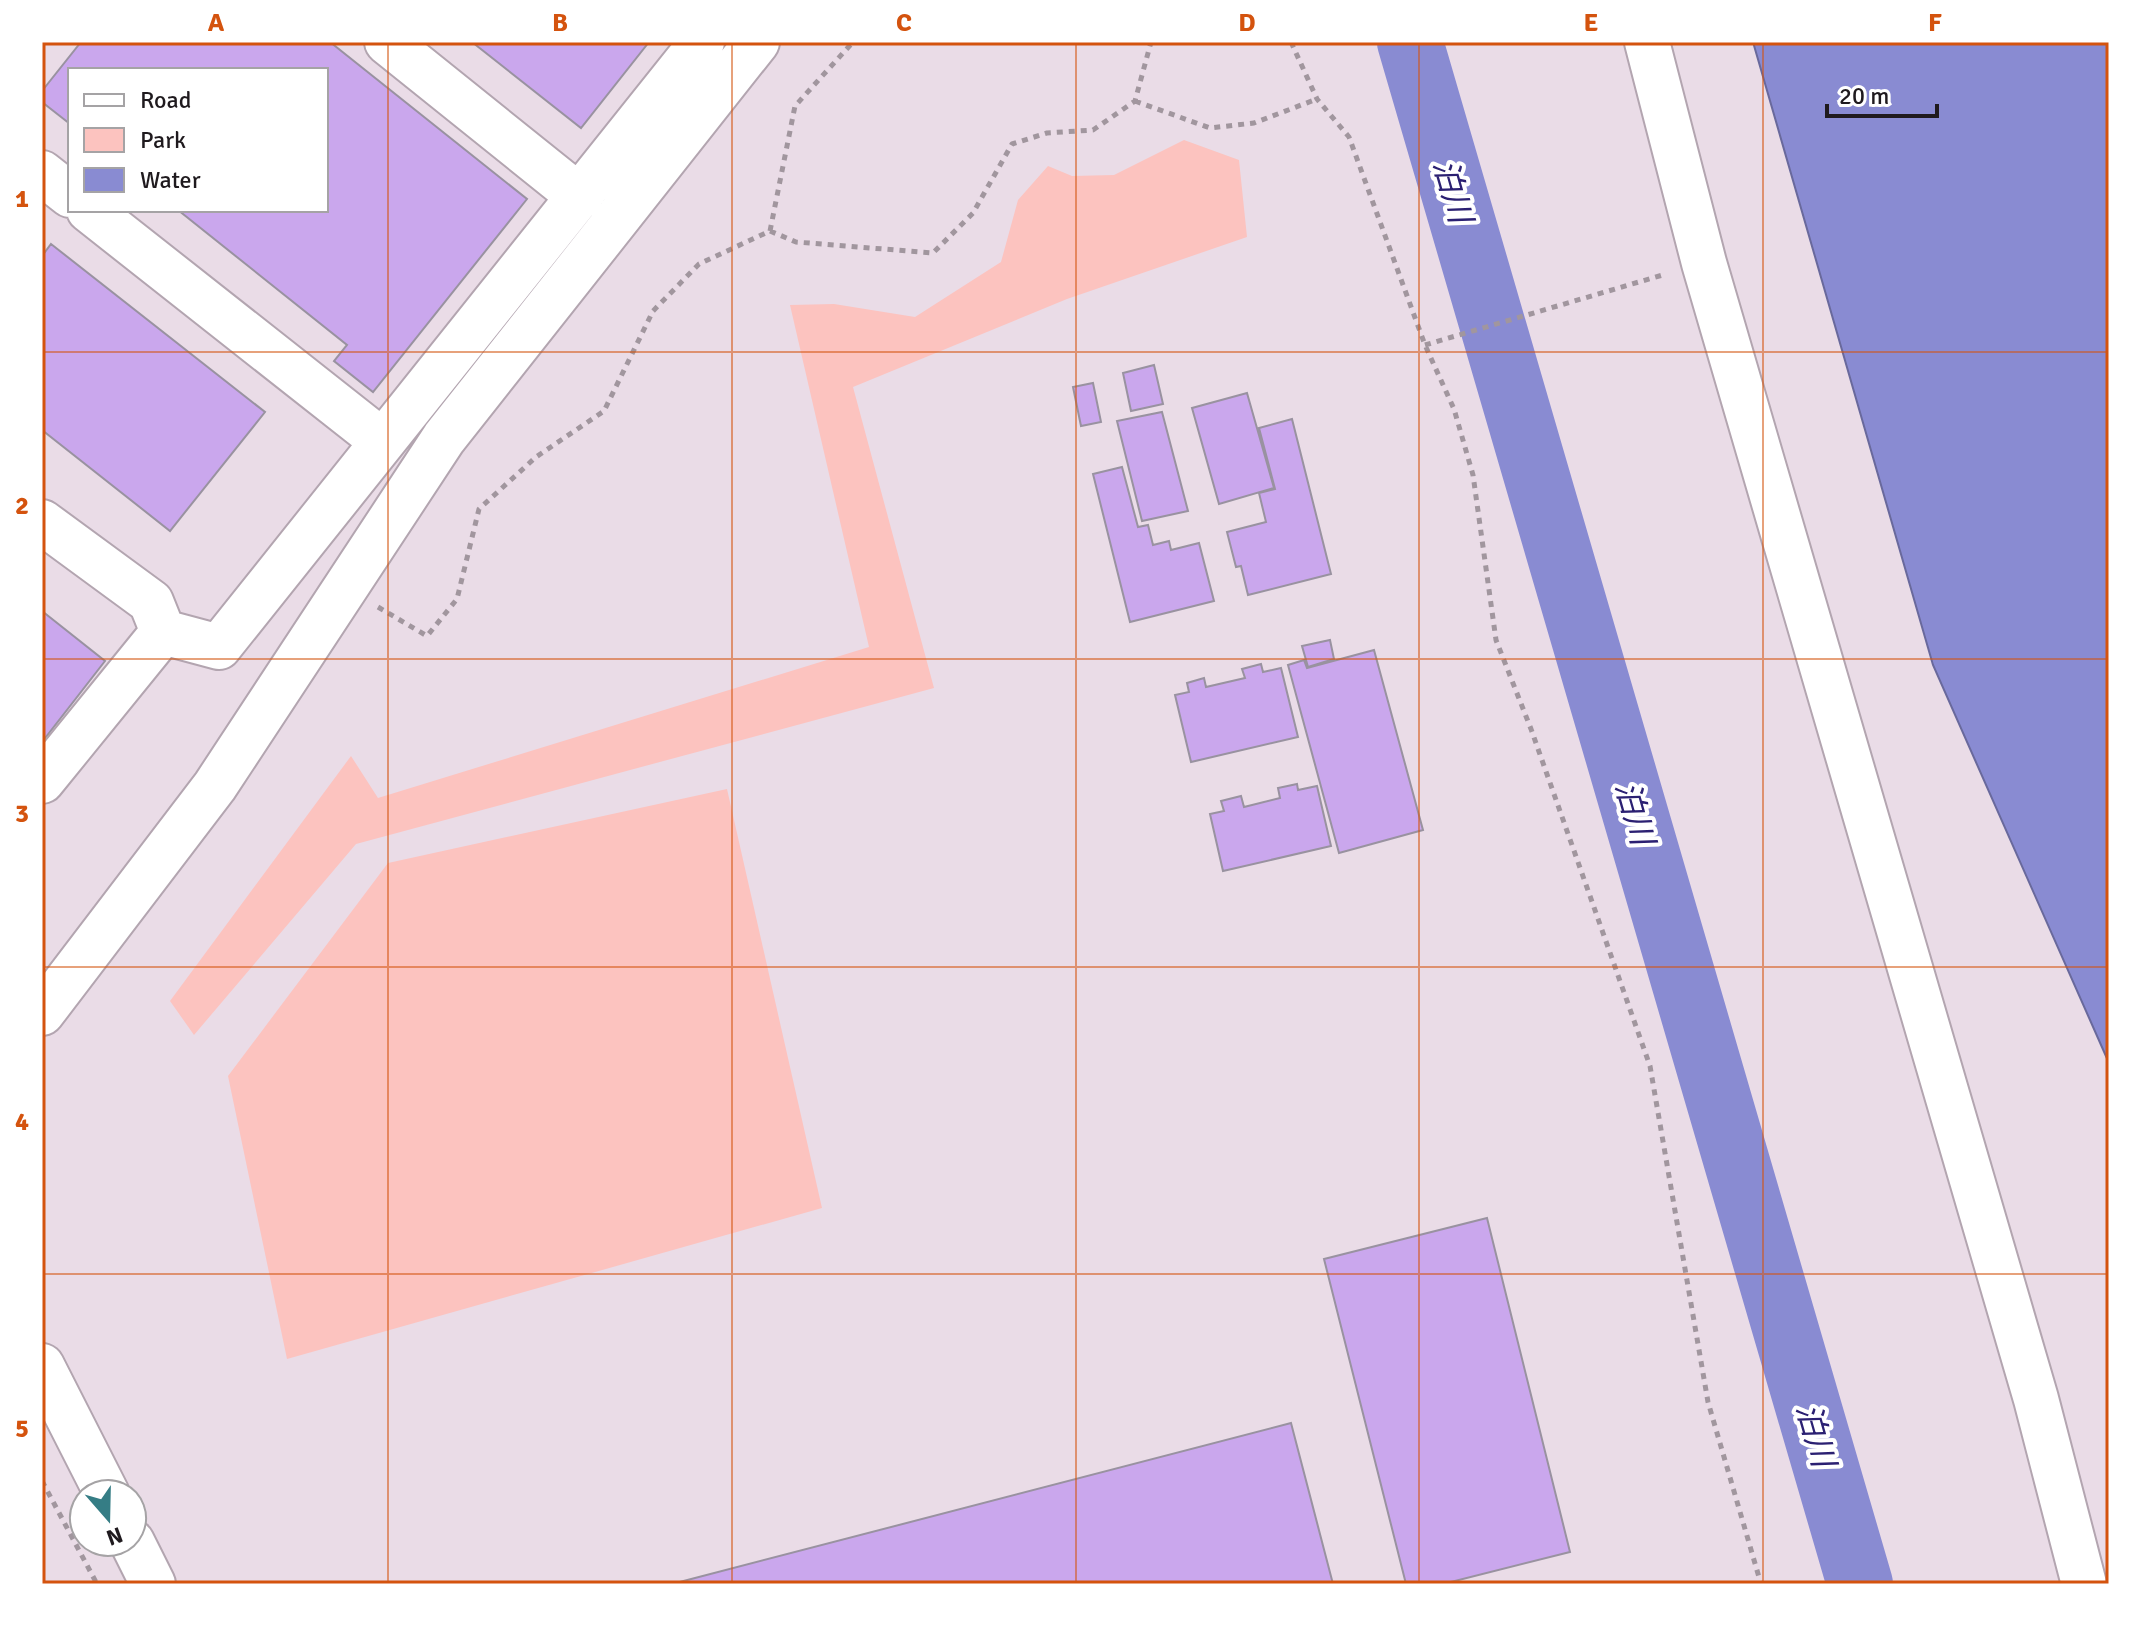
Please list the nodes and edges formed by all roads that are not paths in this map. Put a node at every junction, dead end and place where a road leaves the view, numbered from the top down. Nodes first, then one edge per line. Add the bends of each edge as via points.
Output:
1 (387, 42) edge
2 (702, 42) edge
3 (757, 42) edge
4 (1647, 42) edge
5 (42, 173) edge
6 (68, 193) edge
7 (580, 197) junction
8 (92, 212) edge
9 (382, 441) junction
10 (42, 522) edge
11 (163, 632) junction
12 (42, 781) edge
13 (42, 1013) edge
14 (42, 1366) edge
15 (99, 1478) edge
16 (140, 1558) edge
17 (153, 1584) edge
18 (2084, 1584) edge

1 - 7 street
2 - 7 street
3 - 13 street via 444,438 215,786
4 - 18 street via 1704,263 2036,1399
5 - 6 street
7 - 9 street
8 - 9 street
9 - 11 street via 219,647
10 - 11 street via 151,602
11 - 12 street
14 - 15 street
16 - 17 street

